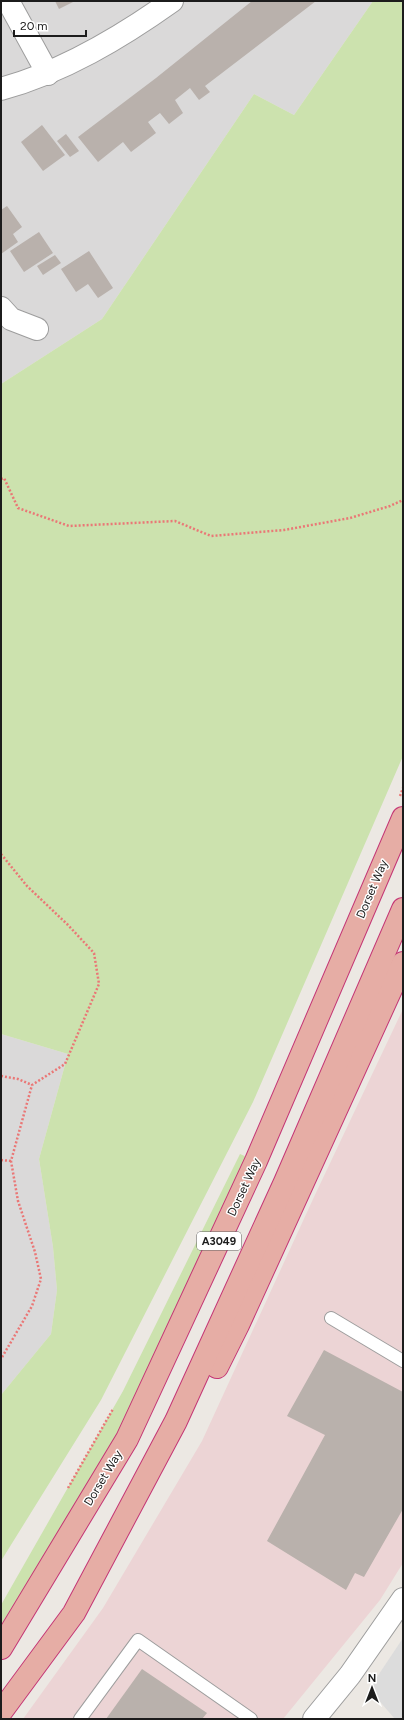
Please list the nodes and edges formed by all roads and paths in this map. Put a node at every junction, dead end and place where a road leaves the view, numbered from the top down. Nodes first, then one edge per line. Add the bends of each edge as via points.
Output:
1 (8, 1) edge
2 (172, 1) edge
3 (48, 74) junction
4 (1, 89) edge
5 (1, 308) edge
6 (36, 329) dead end
7 (1, 479) edge
8 (403, 500) edge
9 (403, 818) edge
10 (1, 854) edge
11 (403, 909) edge
12 (403, 963) edge
13 (1, 1076) edge
14 (32, 1085) junction
15 (1, 1160) edge
16 (11, 1161) junction
17 (331, 1318) dead end
18 (1, 1359) edge
19 (403, 1361) edge
20 (158, 1456) junction
21 (403, 1599) edge
22 (1, 1648) edge
23 (1, 1712) edge
24 (80, 1719) edge
25 (251, 1719) edge
26 (314, 1719) edge

1 - 3 street
2 - 3 street via 129,32
3 - 4 street
5 - 6 street via 11,319
7 - 8 path via 4,478 18,508 69,526 176,521 211,536 284,530 350,518
9 - 22 highway, Dorset Way / A3049 via 256,1161 127,1439
10 - 14 path via 27,886 94,953 99,984 65,1064
11 - 20 highway, A3049 via 285,1182
12 - 20 highway via 238,1325 192,1415
13 - 14 path
14 - 16 path
15 - 16 path
16 - 18 path via 18,1201 41,1279 32,1306
17 - 19 lane
20 - 23 highway, A3049 via 74,1613
21 - 26 street via 350,1675
24 - 25 lane via 138,1640

